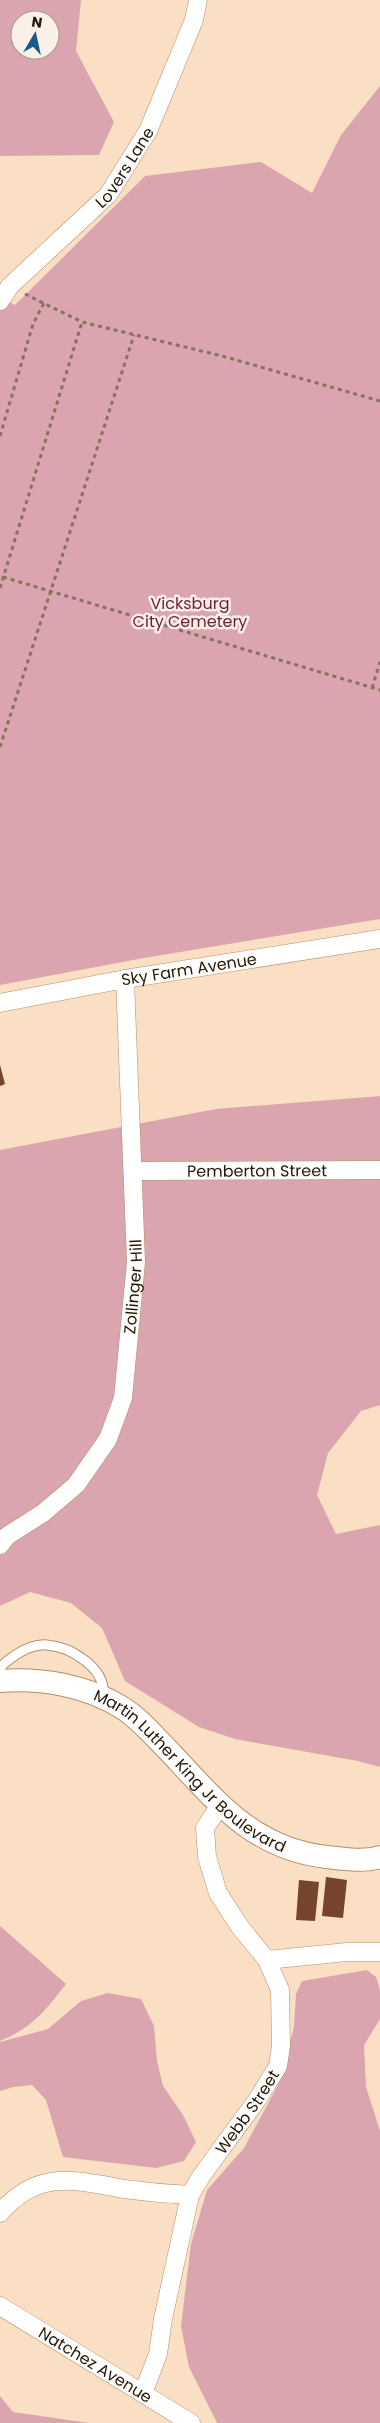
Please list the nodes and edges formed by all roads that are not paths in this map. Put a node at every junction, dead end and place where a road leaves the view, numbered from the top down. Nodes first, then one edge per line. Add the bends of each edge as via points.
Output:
1 (198, 0) edge
2 (5, 281) edge
3 (0, 301) edge
4 (380, 939) edge
5 (125, 979) junction
6 (0, 1003) edge
7 (380, 1170) edge
8 (133, 1171) junction
9 (0, 1545) edge
10 (0, 1668) edge
11 (0, 1681) edge
12 (102, 1697) junction
13 (220, 1805) junction
14 (380, 1857) edge
15 (380, 1952) edge
16 (267, 1960) junction
17 (190, 2196) junction
18 (0, 2213) edge
19 (0, 2306) edge
20 (142, 2393) junction
21 (191, 2423) edge

1 - 2 street, Lovers Lane via 194,20 148,131 108,195
2 - 3 street, Lovers Lane
4 - 5 street, Sky Farm Avenue
5 - 6 street, Sky Farm Avenue
5 - 8 street, Zollinger Hill
7 - 8 street, Pemberton Street
8 - 9 street, Zollinger Hill via 136,1262 124,1398 108,1439 76,1485 43,1513 7,1536
10 - 12 lane via 23,1650 46,1645 74,1652 96,1672 104,1687
11 - 12 street, Martin Luther King Jr Boulevard via 48,1682
12 - 13 street, Martin Luther King Jr Boulevard via 143,1724
13 - 14 street, Martin Luther King Jr Boulevard via 263,1839 286,1849 340,1858
13 - 16 street, Webb Street via 205,1828 207,1858 218,1894 240,1928
15 - 16 street
16 - 17 street, Webb Street via 280,1990 282,2020 278,2066
17 - 18 street via 57,2180 29,2188
17 - 20 street, Webb Street via 158,2354
19 - 20 street, Natchez Avenue
20 - 21 street, Natchez Avenue

